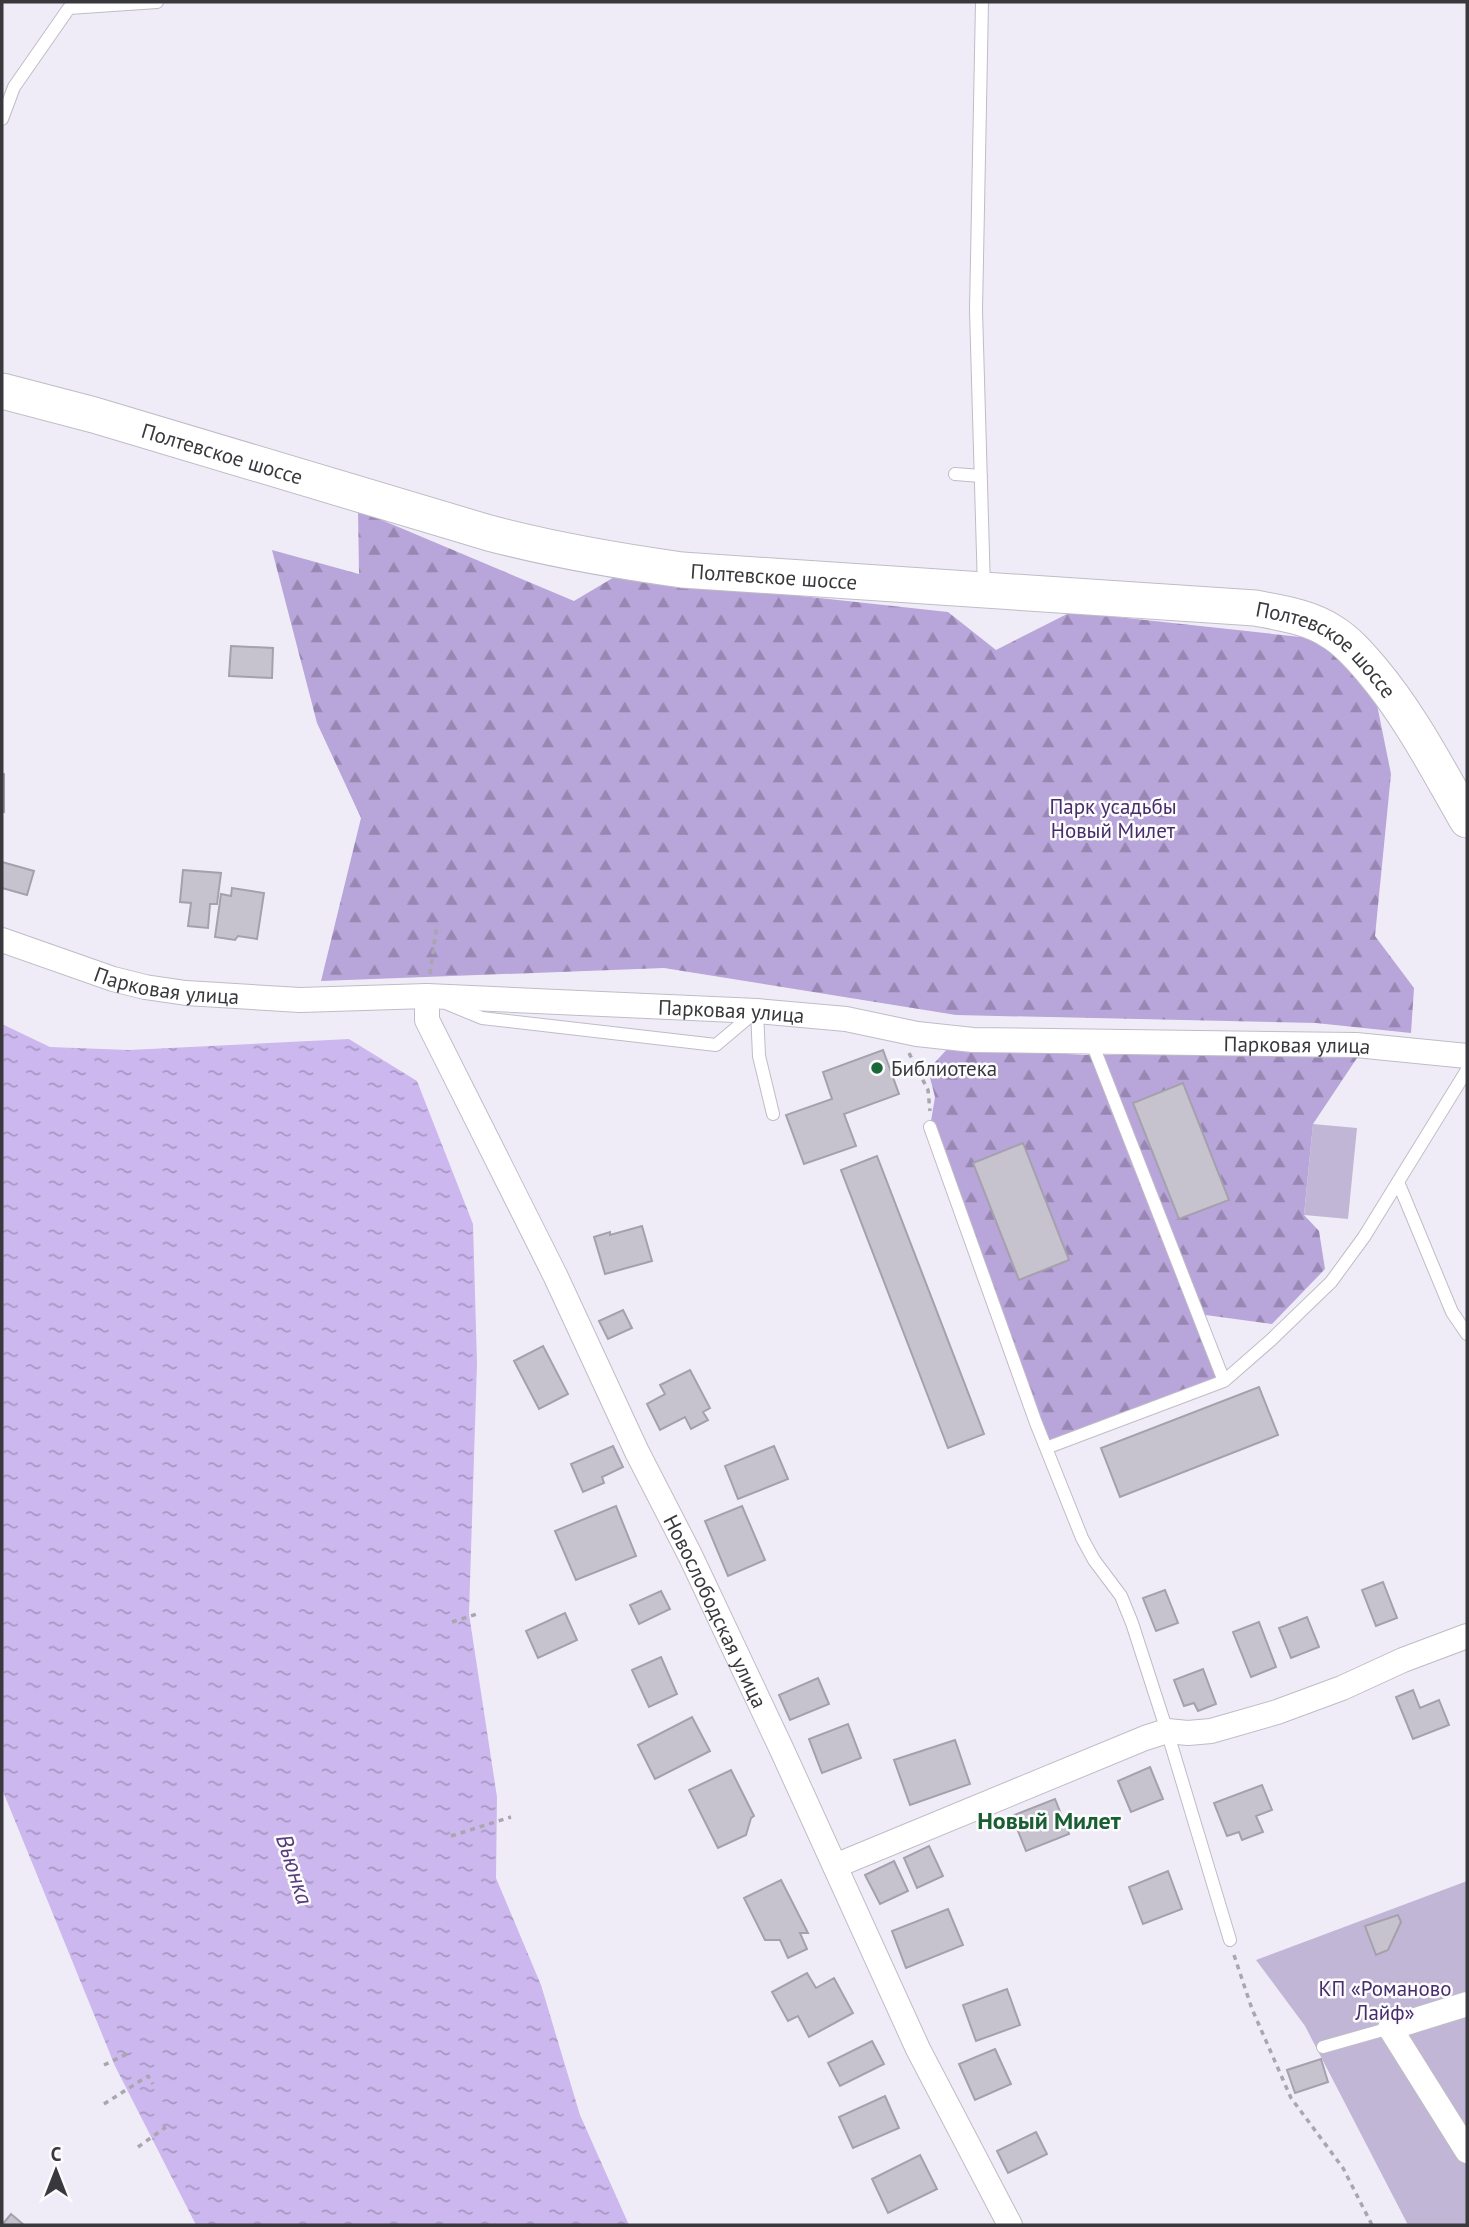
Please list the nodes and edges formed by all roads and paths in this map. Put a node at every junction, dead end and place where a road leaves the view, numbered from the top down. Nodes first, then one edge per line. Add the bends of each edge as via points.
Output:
1 (157, 2) edge
2 (982, 2) edge
3 (2, 119) edge
4 (2, 391) edge
5 (955, 474) dead end
6 (981, 476) junction
7 (984, 589) junction
8 (1467, 820) edge
9 (437, 925) dead end
10 (2, 940) edge
11 (427, 996) junction
12 (757, 1011) junction
13 (910, 1032) junction
14 (1091, 1043) junction
15 (1467, 1056) edge
16 (1467, 1070) edge
17 (773, 1114) dead end
18 (930, 1127) joint
19 (1398, 1182) junction
20 (1467, 1334) edge
21 (1224, 1381) junction
22 (1046, 1448) junction
23 (477, 1614) dead end
24 (452, 1622) dead end
25 (1467, 1636) edge
26 (1167, 1731) junction
27 (511, 1817) dead end
28 (451, 1836) dead end
29 (835, 1866) junction
30 (1230, 1940) joint
31 (1467, 2004) edge
32 (1390, 2028) junction
33 (1323, 2047) dead end
34 (129, 2053) dead end
35 (104, 2065) dead end
36 (153, 2084) dead end
37 (104, 2104) dead end
38 (166, 2127) dead end
39 (138, 2147) dead end
40 (1467, 2151) edge
41 (1010, 2225) edge
42 (1373, 2225) edge

1 - 3 lane via 69,8 14,87
2 - 6 lane via 976,310
4 - 7 street, Полтевское шоссе via 541,547 682,570
5 - 6 lane
6 - 7 lane
7 - 8 street, Полтевское шоссе via 1255,608 1296,617 1332,632 1387,688
9 - 11 path
10 - 11 street, Парковая улица via 113,979 160,990 300,1000
11 - 12 street, Парковая улица
11 - 12 lane via 482,1018 716,1045
11 - 29 street, Новослободская улица via 427,1020 555,1275
12 - 13 street, Парковая улица via 846,1019
12 - 17 lane via 759,1056
13 - 14 street, Парковая улица via 973,1040
13 - 18 path via 907,1046 928,1090
14 - 15 street, Парковая улица via 1356,1045
14 - 21 lane
16 - 19 lane
18 - 22 lane
19 - 20 lane via 1452,1312
19 - 21 lane via 1331,1282
21 - 22 lane
22 - 26 lane via 1082,1538 1121,1596
23 - 24 path
25 - 26 street via 1277,1712 1210,1731
26 - 29 street
26 - 30 lane
27 - 28 path
29 - 41 street, Новослободская улица via 918,2049
30 - 42 path via 1252,2009 1291,2098 1343,2168
31 - 32 street
32 - 33 lane
32 - 40 street
34 - 35 path
36 - 37 path via 148,2076
38 - 39 path

